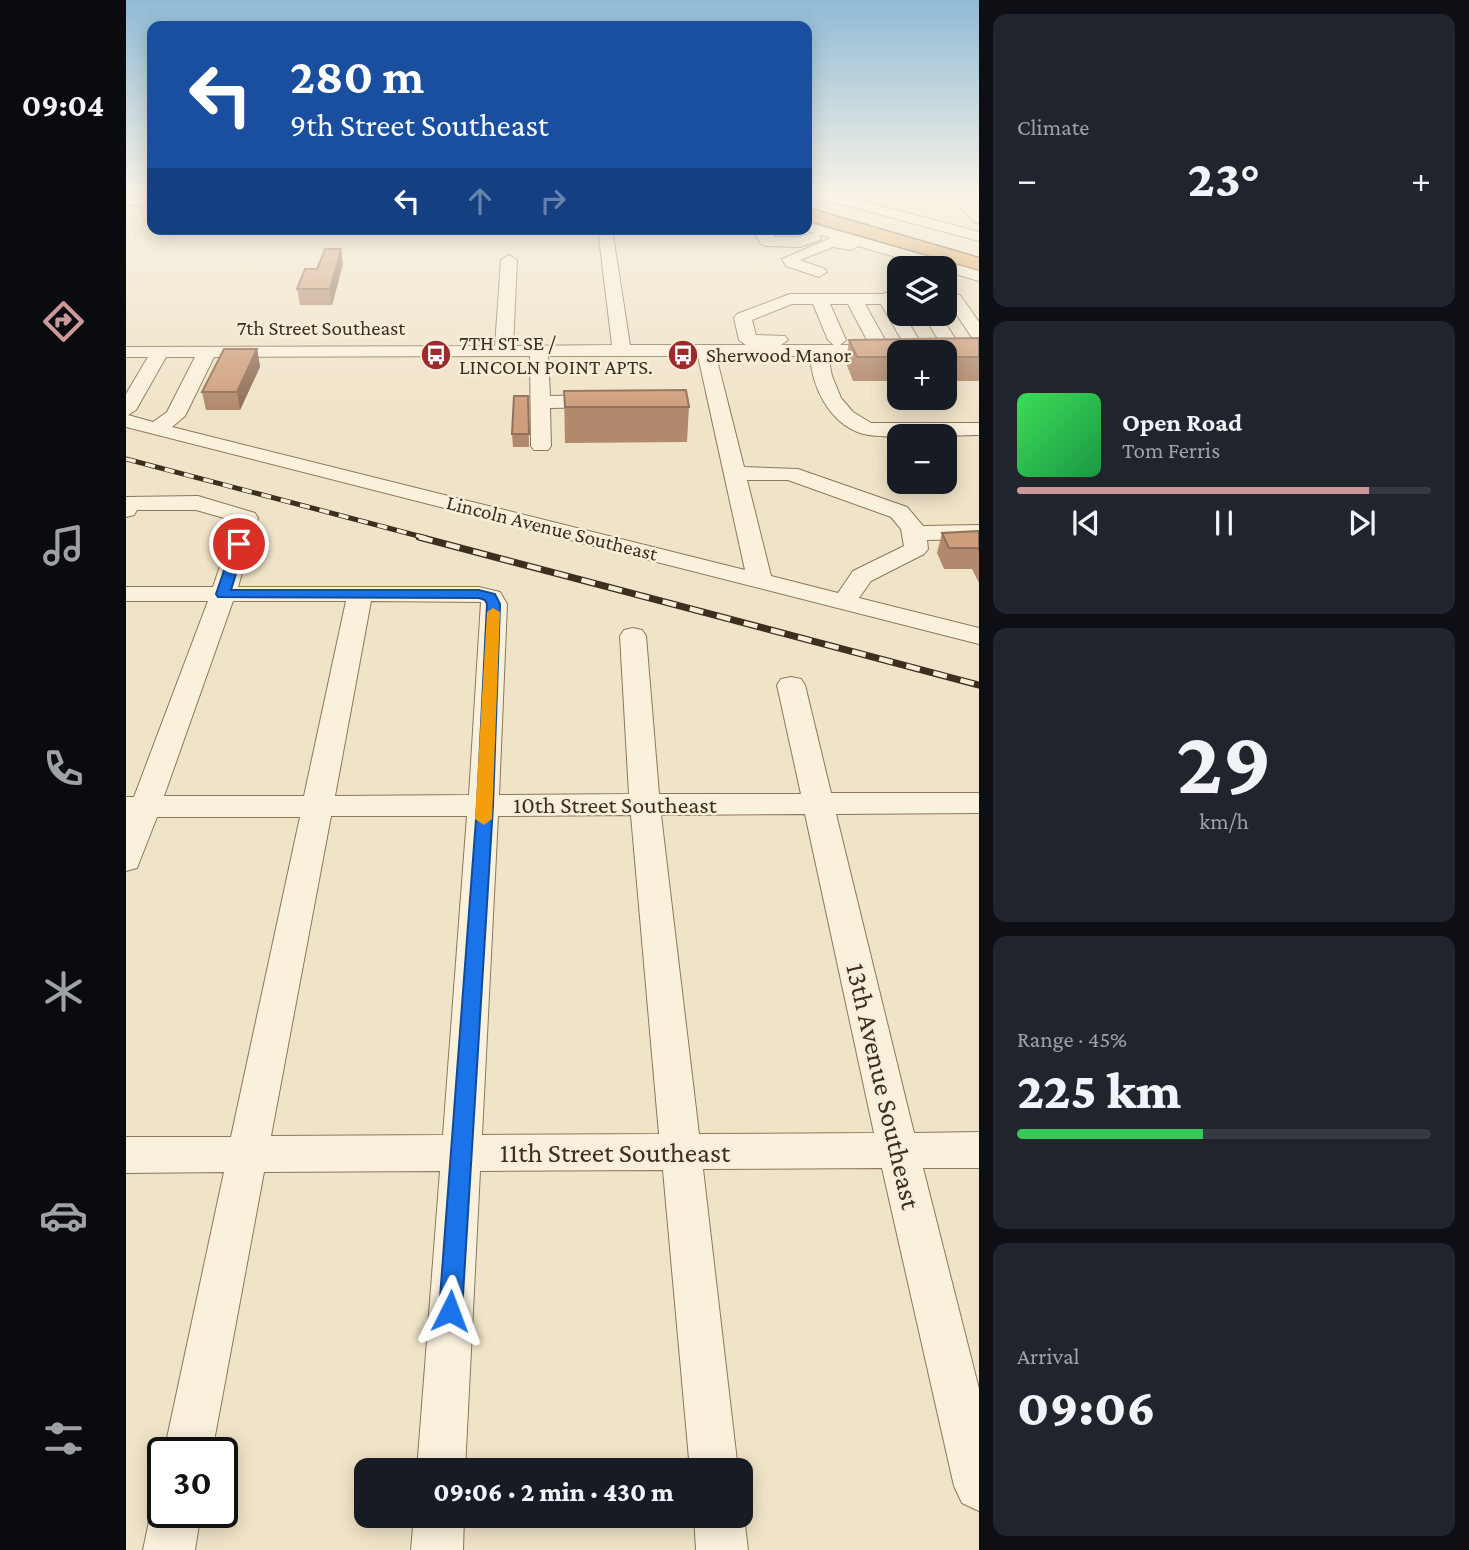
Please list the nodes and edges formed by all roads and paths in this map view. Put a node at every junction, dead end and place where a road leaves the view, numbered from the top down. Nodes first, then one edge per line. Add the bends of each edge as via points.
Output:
1 (509, 264) edge
2 (610, 264) edge
3 (805, 264) edge
4 (839, 264) edge
5 (933, 264) edge
6 (832, 267) junction
7 (782, 272) dead end
8 (979, 276) edge
9 (957, 281) edge
10 (979, 291) edge
11 (887, 297) edge
12 (819, 299) junction
13 (854, 299) junction
14 (957, 299) edge
15 (979, 299) edge
16 (957, 309) edge
17 (905, 326) edge
18 (938, 326) edge
19 (979, 338) edge
20 (837, 340) junction
21 (876, 340) junction
22 (887, 340) edge
23 (910, 340) edge
24 (947, 340) joint
25 (505, 350) junction
26 (539, 350) junction
27 (622, 350) junction
28 (979, 350) edge
29 (706, 351) junction
30 (819, 351) junction
31 (126, 352) edge
32 (160, 352) junction
33 (207, 352) junction
34 (620, 401) edge
35 (540, 402) junction
36 (126, 410) edge
37 (126, 421) edge
38 (155, 429) junction
39 (979, 429) edge
40 (541, 446) dead end
41 (734, 473) junction
42 (126, 510) edge
43 (979, 532) edge
44 (916, 533) junction
45 (760, 581) junction
46 (126, 594) edge
47 (223, 594) junction
48 (360, 594) junction
49 (844, 602) junction
50 (633, 636) dead end
51 (979, 636) edge
52 (790, 685) dead end
53 (979, 803) edge
54 (819, 804) junction
55 (645, 805) junction
56 (318, 806) junction
57 (485, 806) junction
58 (136, 807) edge
59 (126, 860) edge
60 (898, 1150) junction
61 (979, 1150) edge
62 (681, 1152) junction
63 (460, 1153) junction
64 (248, 1154) junction
65 (126, 1155) edge
66 (191, 1437) edge
67 (442, 1458) edge
68 (713, 1458) edge
69 (979, 1486) edge
70 (173, 1528) edge
71 (438, 1528) edge
72 (720, 1528) edge
73 (169, 1550) edge
74 (437, 1550) edge
75 (722, 1550) edge

1 - 25 street
2 - 27 street
3 - 6 street
4 - 6 street
5 - 8 street
6 - 7 street via 802,279
9 - 10 street
11 - 13 street
12 - 13 street
12 - 20 street
12 - 20 street via 792,321
13 - 21 street
14 - 15 street
16 - 19 street
17 - 23 street
18 - 24 street
19 - 24 street
20 - 21 street
21 - 22 street
25 - 26 street, 7th Street Southeast
25 - 33 street, 7th Street Southeast
26 - 27 street, 7th Street Southeast
26 - 35 street
27 - 29 street, 7th Street Southeast
28 - 30 street, 7th Street Southeast
29 - 30 street, 7th Street Southeast
29 - 41 street via 709,401
30 - 39 street via 834,405 852,423 867,429
31 - 32 street, 7th Street Southeast
32 - 33 street, 7th Street Southeast
32 - 36 street
33 - 38 street via 176,416
34 - 35 street
35 - 40 street
37 - 38 street, Lincoln Avenue Southeast
38 - 45 street, Lincoln Avenue Southeast
41 - 44 street via 790,474 899,512
41 - 45 street
42 - 47 street via 130,503 198,503 247,518
43 - 44 street
44 - 49 street via 916,549 862,576
45 - 49 street, Lincoln Avenue Southeast
46 - 47 street
47 - 48 street
47 - 58 street
48 - 56 street
48 - 57 street via 491,597
49 - 51 street, Lincoln Avenue Southeast
50 - 55 street
52 - 54 street, 13th Avenue Southeast
53 - 54 street, 10th Street Southeast
54 - 55 street, 10th Street Southeast
54 - 60 street, 13th Avenue Southeast
55 - 57 street, 10th Street Southeast
55 - 62 street
56 - 57 street, 10th Street Southeast
56 - 58 street, 10th Street Southeast
56 - 64 street
57 - 63 street
58 - 59 street
60 - 61 street, 11th Street Southeast
60 - 62 street, 11th Street Southeast
60 - 69 street, 13th Avenue Southeast
62 - 63 street, 11th Street Southeast
62 - 68 street
63 - 64 street, 11th Street Southeast
63 - 67 street
64 - 65 street, 11th Street Southeast
64 - 66 street
70 - 73 street
71 - 74 street
72 - 75 street

